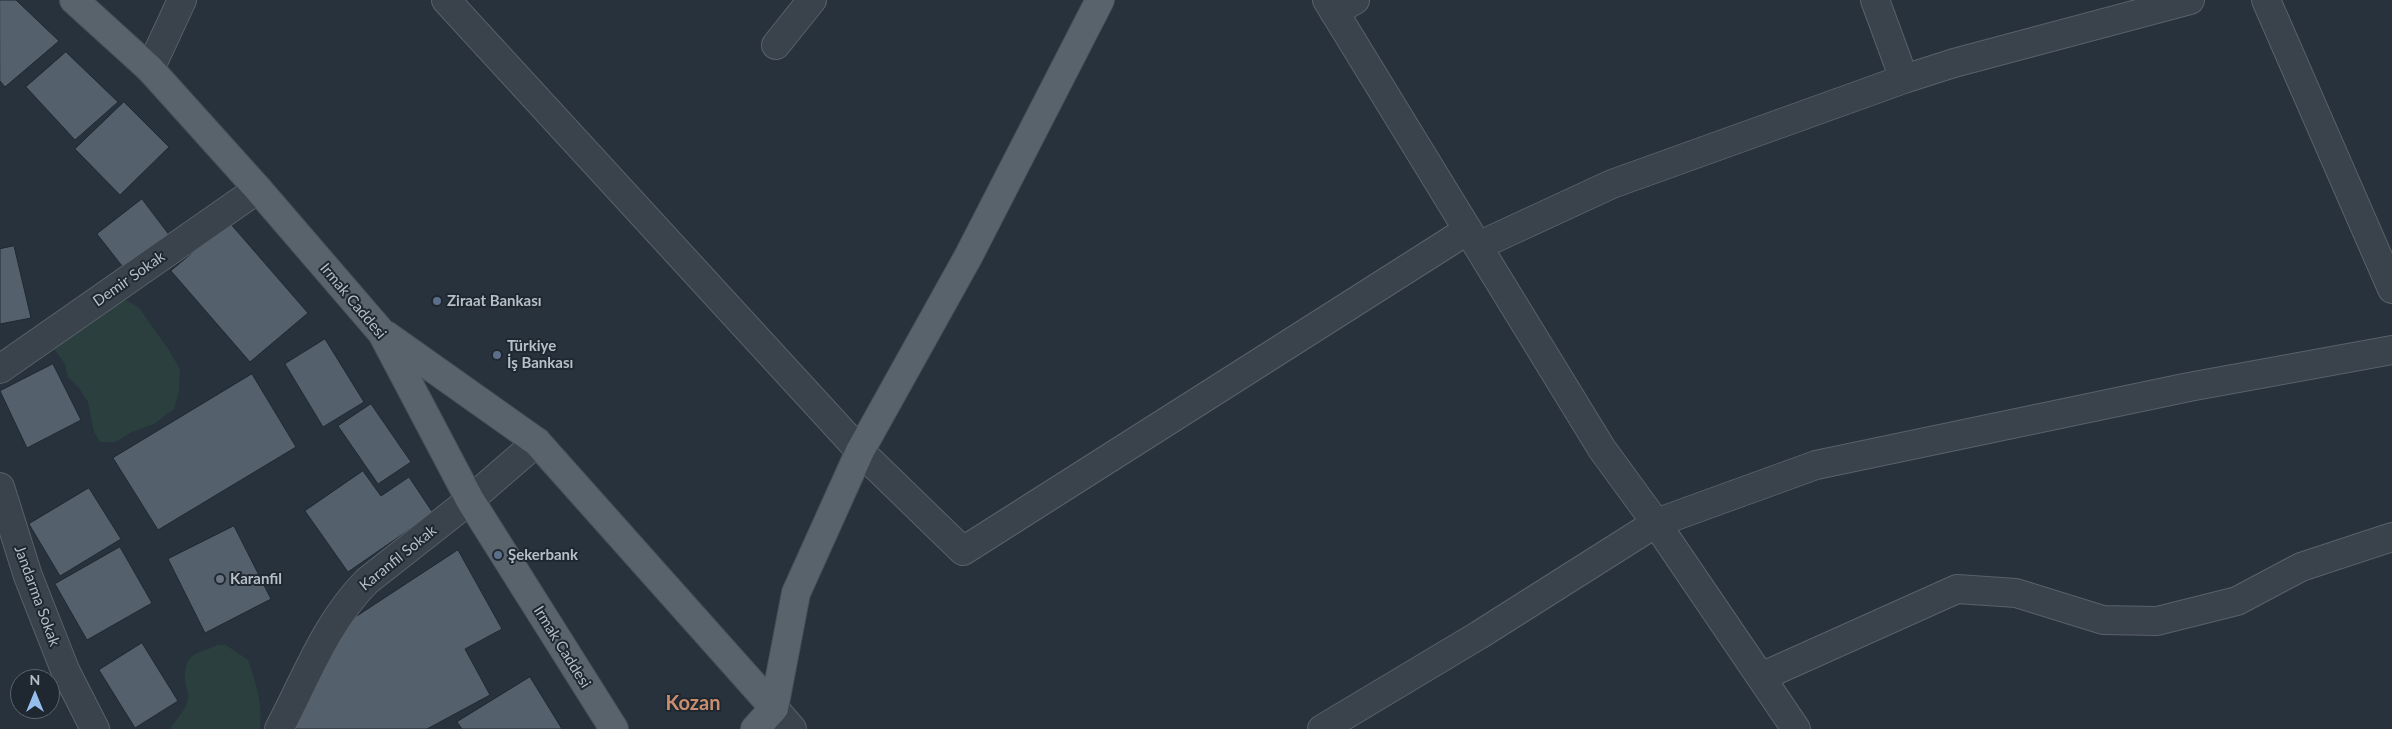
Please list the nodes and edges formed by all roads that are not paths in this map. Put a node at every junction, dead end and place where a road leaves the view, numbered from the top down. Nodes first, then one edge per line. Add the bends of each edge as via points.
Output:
1 (74, 0) edge
2 (182, 0) edge
3 (446, 0) edge
4 (812, 0) edge
5 (1100, 0) edge
6 (1876, 0) edge
7 (2190, 0) edge
8 (2266, 0) edge
9 (1339, 4) edge
10 (776, 45) dead end
11 (150, 69) junction
12 (1904, 79) junction
13 (258, 189) junction
14 (1474, 238) junction
15 (2392, 289) edge
16 (382, 333) junction
17 (2392, 350) edge
18 (0, 369) edge
19 (537, 442) junction
20 (860, 451) junction
21 (0, 487) edge
22 (470, 500) junction
23 (1656, 523) junction
24 (2392, 537) edge
25 (1761, 677) junction
26 (774, 708) junction
27 (95, 729) edge
28 (279, 729) edge
29 (614, 729) edge
30 (755, 729) edge
31 (792, 729) edge
32 (1322, 729) edge
33 (1796, 729) edge

1 - 11 main road, Irmak Caddesi
2 - 11 street
3 - 20 street
4 - 10 street
5 - 20 main road via 968,257
6 - 12 street
7 - 12 street
8 - 15 street
9 - 14 street
11 - 13 main road, Irmak Caddesi
12 - 14 street via 1612,184
13 - 16 main road, Irmak Caddesi
13 - 18 street, Demir Sokak
14 - 20 street via 963,551
14 - 23 street via 1602,449
16 - 19 main road
16 - 22 main road, Irmak Caddesi
17 - 23 street via 2189,387 1816,465
19 - 22 street, Karanfil Sokak
19 - 26 main road
20 - 26 main road via 796,594
21 - 27 street, Jandarma Sokak via 28,576 58,653
22 - 28 street, Karanfil Sokak via 352,596 330,628
22 - 29 main road, Irmak Caddesi
23 - 25 street
23 - 32 street via 1480,635
24 - 25 street via 2301,566 2237,601 2157,621 2103,620 2016,593 1957,589
25 - 33 street
26 - 30 main road
26 - 31 street

